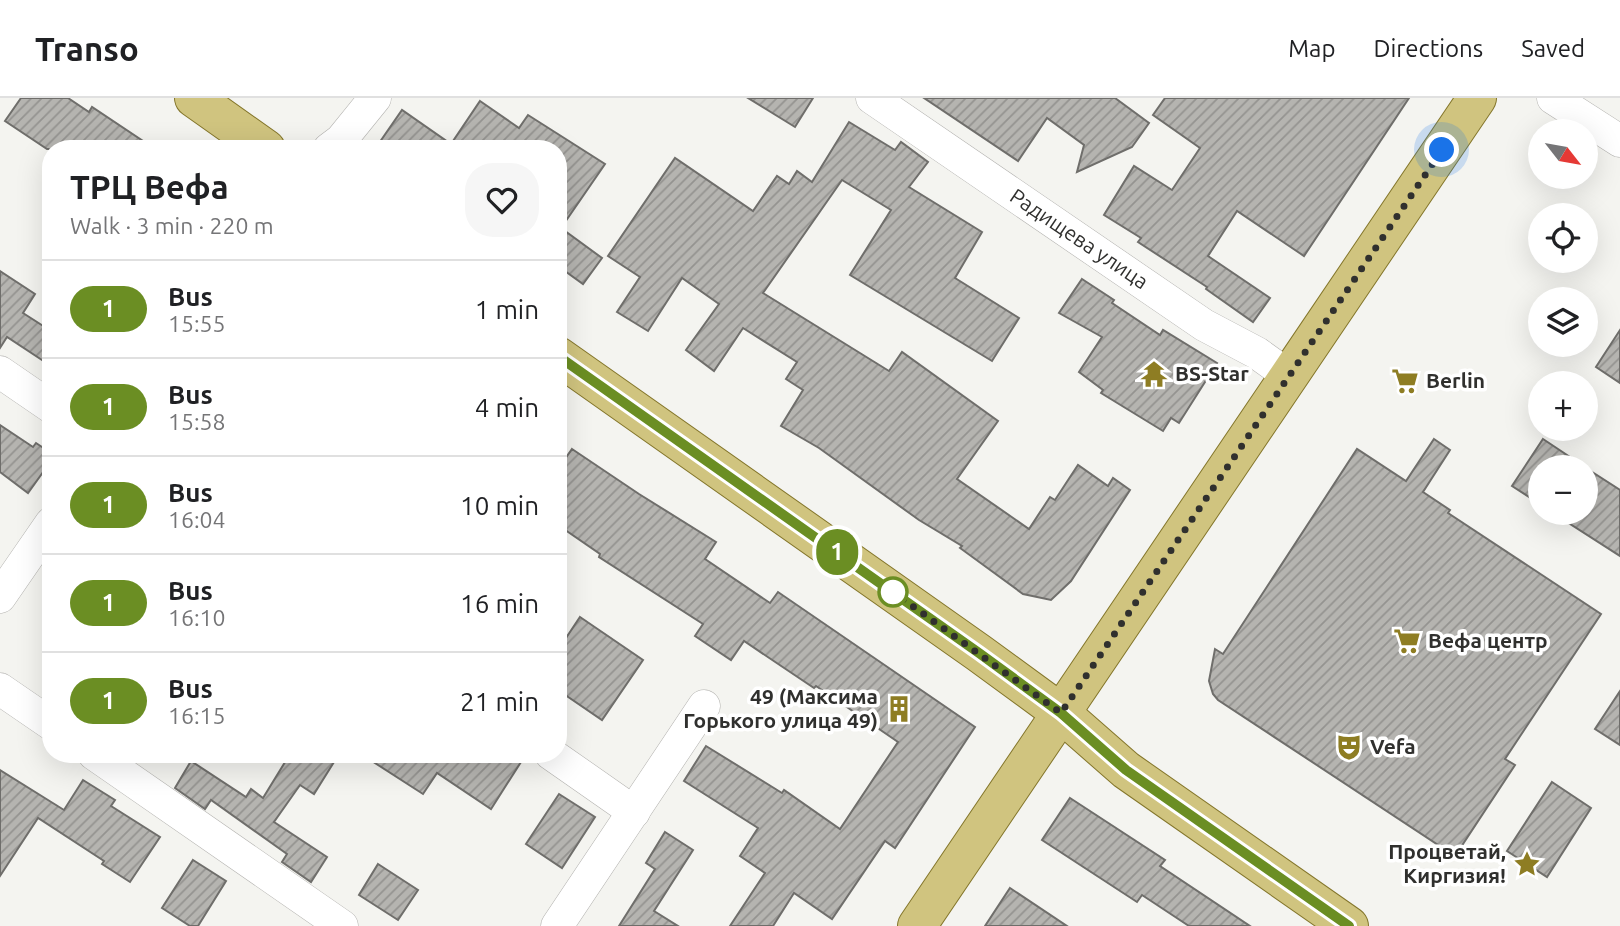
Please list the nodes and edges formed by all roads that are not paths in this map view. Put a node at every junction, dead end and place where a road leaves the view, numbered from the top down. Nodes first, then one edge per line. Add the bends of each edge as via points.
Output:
1 (194, 98) edge
2 (375, 98) edge
3 (872, 98) edge
4 (1477, 98) edge
5 (1553, 98) edge
6 (252, 140) edge
7 (341, 140) edge
8 (1620, 141) edge
9 (567, 362) edge
10 (0, 372) edge
11 (1289, 376) junction
12 (42, 401) edge
13 (42, 536) edge
14 (0, 597) edge
15 (0, 689) edge
16 (704, 706) dead end
17 (1061, 713) junction
18 (42, 718) edge
19 (107, 763) edge
20 (564, 763) edge
21 (634, 812) junction
22 (342, 926) edge
23 (557, 926) edge
24 (917, 926) edge
25 (1349, 926) edge

1 - 6 main road
2 - 7 street
3 - 11 street, Радищева улица via 1204,325
4 - 11 main road
5 - 8 street
9 - 17 main road
10 - 12 street
11 - 17 main road
13 - 14 street
15 - 18 street
16 - 21 street
17 - 24 main road
17 - 25 main road via 1126,770
19 - 22 street
20 - 21 street
21 - 23 street

